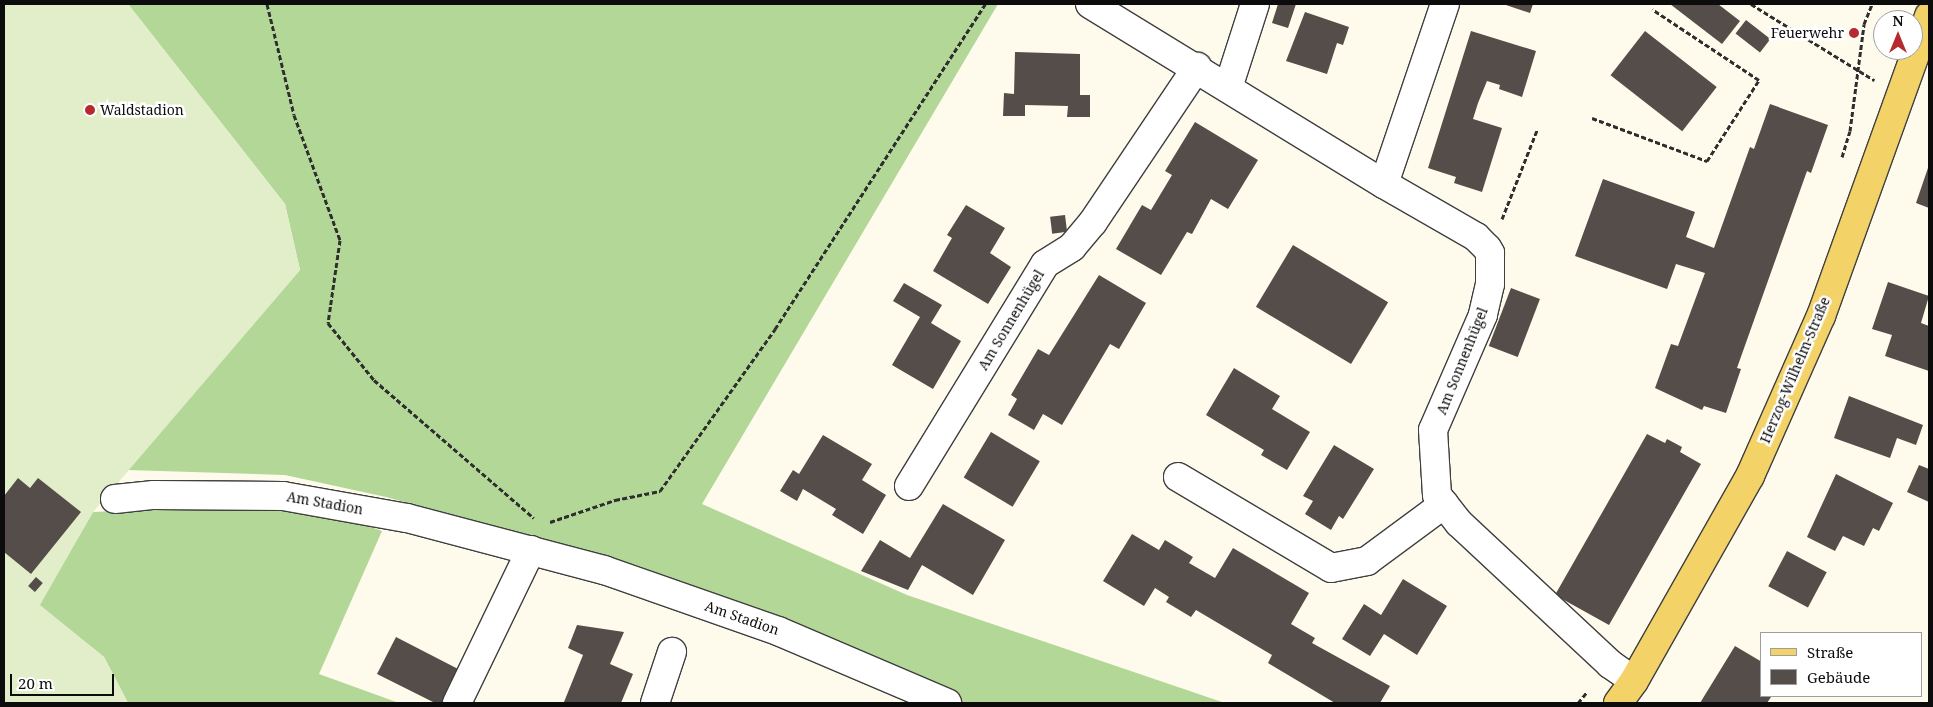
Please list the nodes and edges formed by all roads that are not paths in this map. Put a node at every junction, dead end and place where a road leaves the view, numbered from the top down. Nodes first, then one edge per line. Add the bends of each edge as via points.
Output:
1 (1090, 4) edge
2 (1255, 4) edge
3 (1444, 4) edge
4 (1926, 32) edge
5 (1196, 67) junction
6 (1228, 88) junction
7 (1384, 184) junction
8 (1178, 477) dead end
9 (909, 486) dead end
10 (115, 499) dead end
11 (1444, 504) junction
12 (531, 550) junction
13 (672, 652) dead end
14 (1634, 681) junction
15 (457, 703) edge
16 (655, 703) edge
17 (947, 703) edge
18 (1618, 703) edge

1 - 5 street
2 - 6 street
3 - 7 street
4 - 14 main road, Herzog-Wilhelm-Straße via 1899,94 1821,316 1750,476
5 - 6 street
5 - 9 street, Am Sonnenhügel via 1093,222 1072,247 1045,264
6 - 7 street
7 - 11 street, Am Sonnenhügel via 1476,237 1490,253 1490,284 1483,315 1433,430 1437,495
8 - 11 street via 1331,568 1367,561
10 - 12 street, Am Stadion via 154,495 283,496 408,518
11 - 14 street, Am Sonnenhügel via 1459,523 1610,664
12 - 15 street
12 - 17 street, Am Stadion via 604,570 778,631
13 - 16 street
14 - 18 main road, Herzog-Wilhelm-Straße

